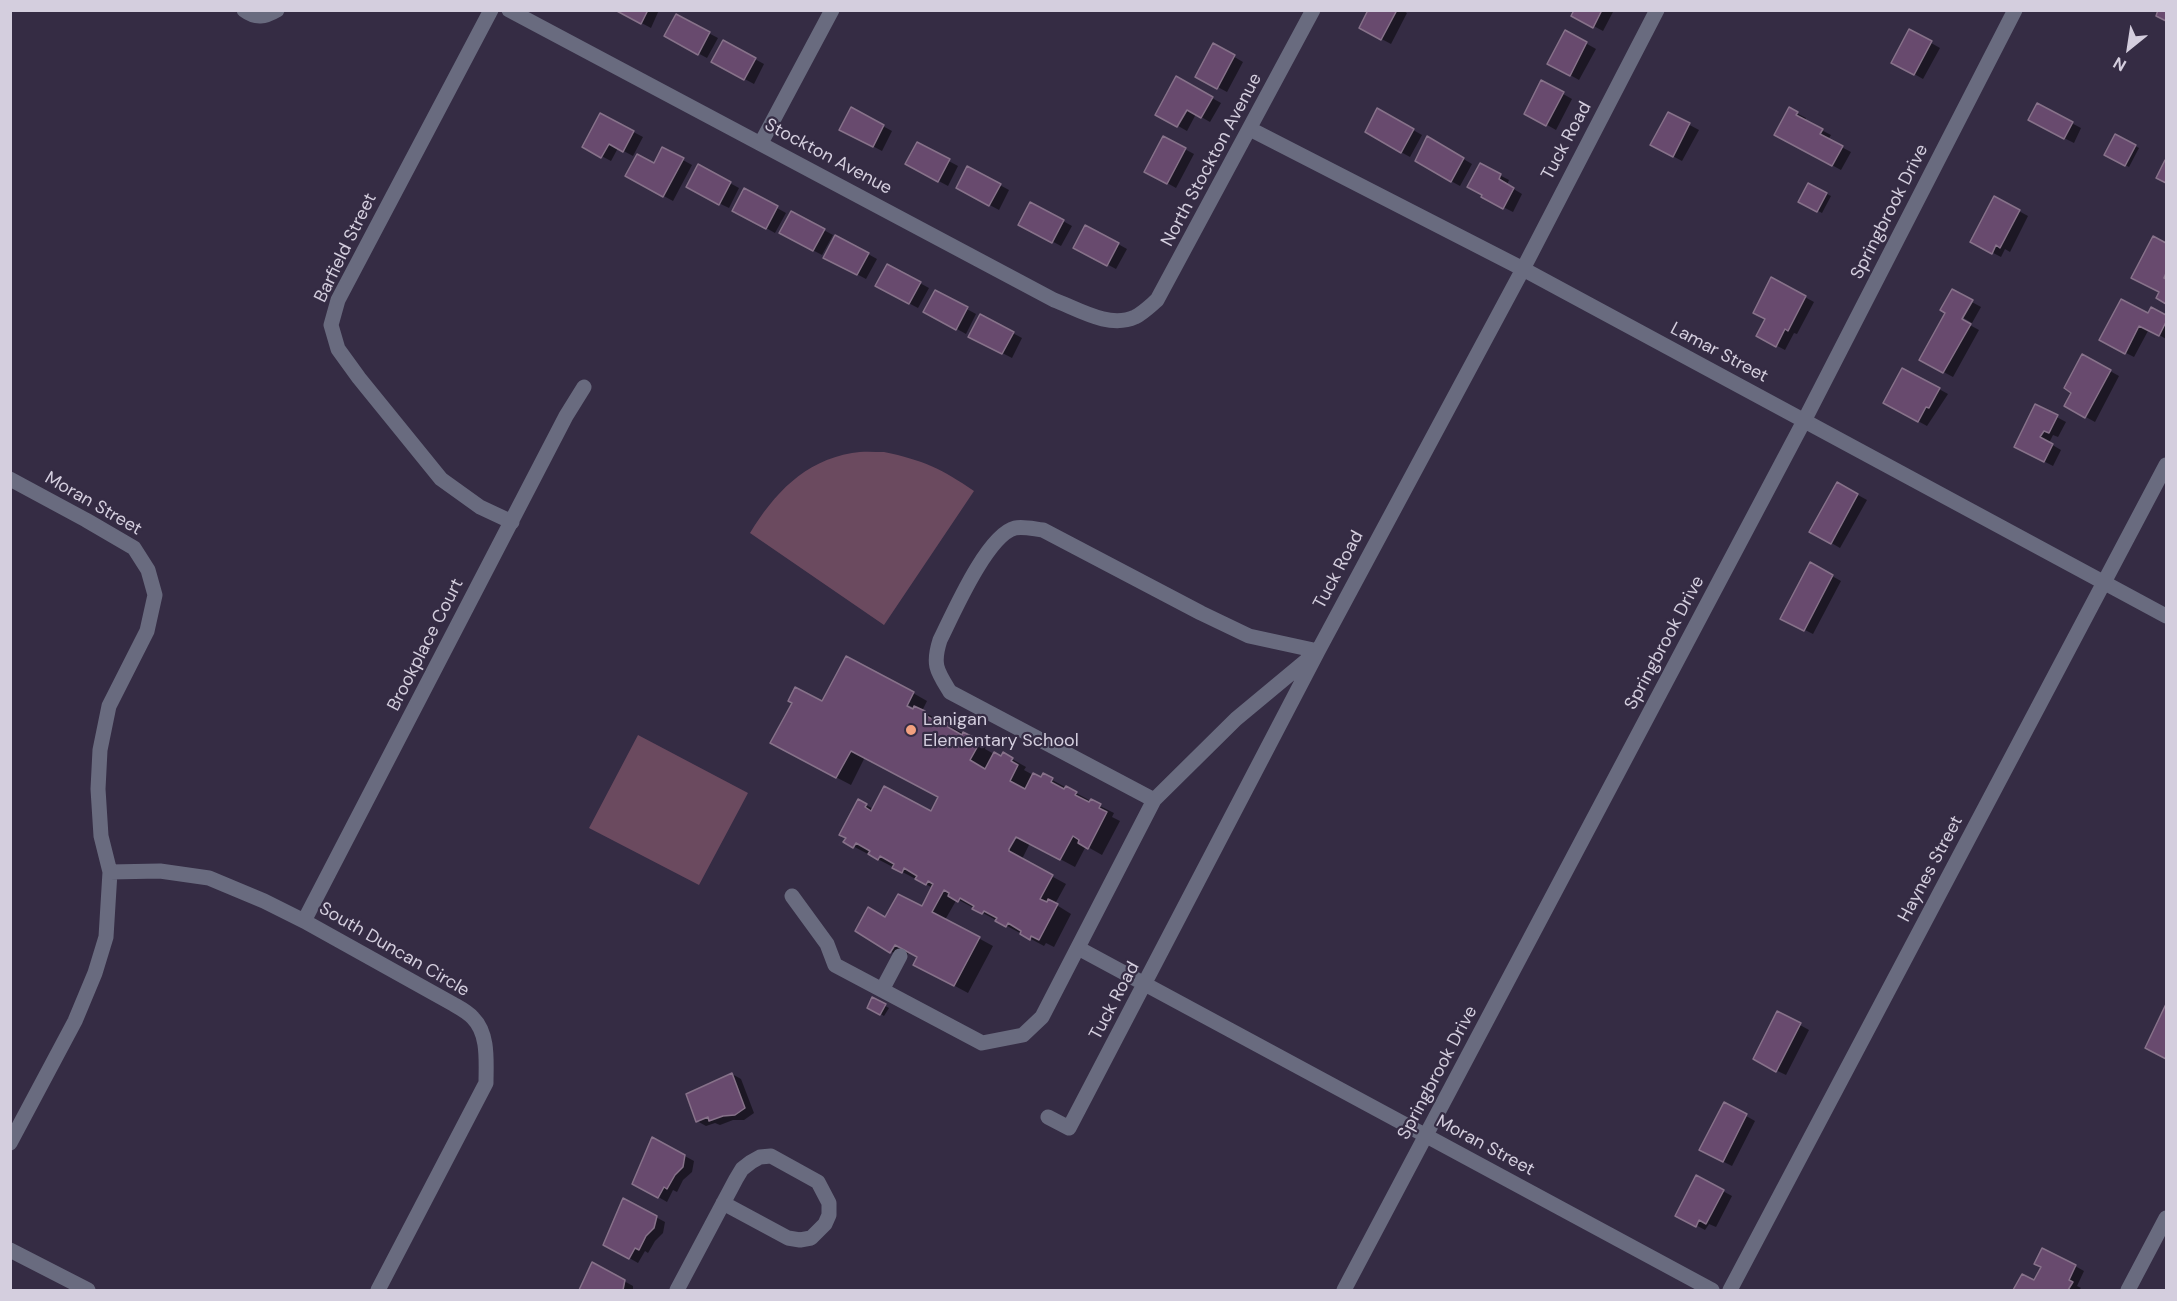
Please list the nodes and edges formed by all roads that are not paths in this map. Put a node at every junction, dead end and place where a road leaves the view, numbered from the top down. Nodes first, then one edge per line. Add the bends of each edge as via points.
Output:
1 (244, 10) edge
2 (278, 10) edge
3 (491, 10) edge
4 (509, 10) edge
5 (832, 10) edge
6 (1313, 10) edge
7 (1657, 10) edge
8 (2015, 10) edge
9 (1250, 129) junction
10 (761, 143) junction
11 (1522, 269) junction
12 (1134, 317) joint
13 (584, 387) dead end
14 (1804, 421) junction
15 (2166, 465) edge
16 (10, 479) edge
17 (512, 522) junction
18 (2105, 582) junction
19 (2166, 616) edge
20 (1318, 651) junction
21 (1154, 800) junction
22 (110, 872) junction
23 (792, 896) dead end
24 (304, 921) junction
25 (1078, 948) junction
26 (900, 956) dead end
27 (1145, 986) junction
28 (882, 990) junction
29 (1048, 1117) dead end
30 (1426, 1137) junction
31 (10, 1143) edge
32 (723, 1203) junction
33 (2166, 1218) edge
34 (10, 1251) edge
35 (88, 1290) edge
36 (378, 1290) edge
37 (677, 1290) edge
38 (1344, 1290) edge
39 (1712, 1290) edge
40 (1730, 1290) edge
41 (2128, 1290) edge

1 - 2 street via 262,17
3 - 17 street, Barfield Street via 338,300 331,325 338,349 358,378 441,479 480,507
4 - 10 street, Stockton Avenue
5 - 10 street
6 - 9 street, North Stockton Avenue
7 - 11 street, Tuck Road
8 - 14 street, Springbrook Drive
9 - 11 street, Lamar Street
9 - 12 street, North Stockton Avenue via 1157,300
10 - 12 street, Stockton Avenue via 1054,300 1105,320
11 - 14 street, Lamar Street
11 - 20 street, Tuck Road
13 - 17 street, Brookplace Court
14 - 18 street, Lamar Street
14 - 30 street, Springbrook Drive
15 - 18 street, Haynes Street
16 - 22 street, Moran Street via 134,548 148,570 155,595 147,631 109,706 100,750 101,836
17 - 24 street, Brookplace Court
18 - 19 street, Lamar Street
18 - 40 street, Haynes Street
20 - 21 street via 1236,719
20 - 21 street via 1249,636 1043,530 1016,528 997,539 940,640 935,655 936,671 950,692
20 - 27 street, Tuck Road
21 - 25 street
22 - 24 street, South Duncan Circle via 160,871 209,878
22 - 31 street via 106,937 95,973 75,1021
23 - 28 street via 827,944 835,965
24 - 36 street, South Duncan Circle via 453,1004 474,1019 484,1037 486,1083
25 - 27 street, Moran Street
25 - 28 street via 1042,1017 1023,1035 1001,1041 982,1043
26 - 28 street
27 - 29 street, Tuck Road via 1070,1128
27 - 30 street, Moran Street
30 - 38 street, Springbrook Drive
30 - 39 street, Moran Street
32 - 32 street via 788,1238 800,1240 811,1238 829,1215 829,1203 818,1182 771,1156 760,1157 742,1169
32 - 37 street
33 - 41 street
34 - 35 street

